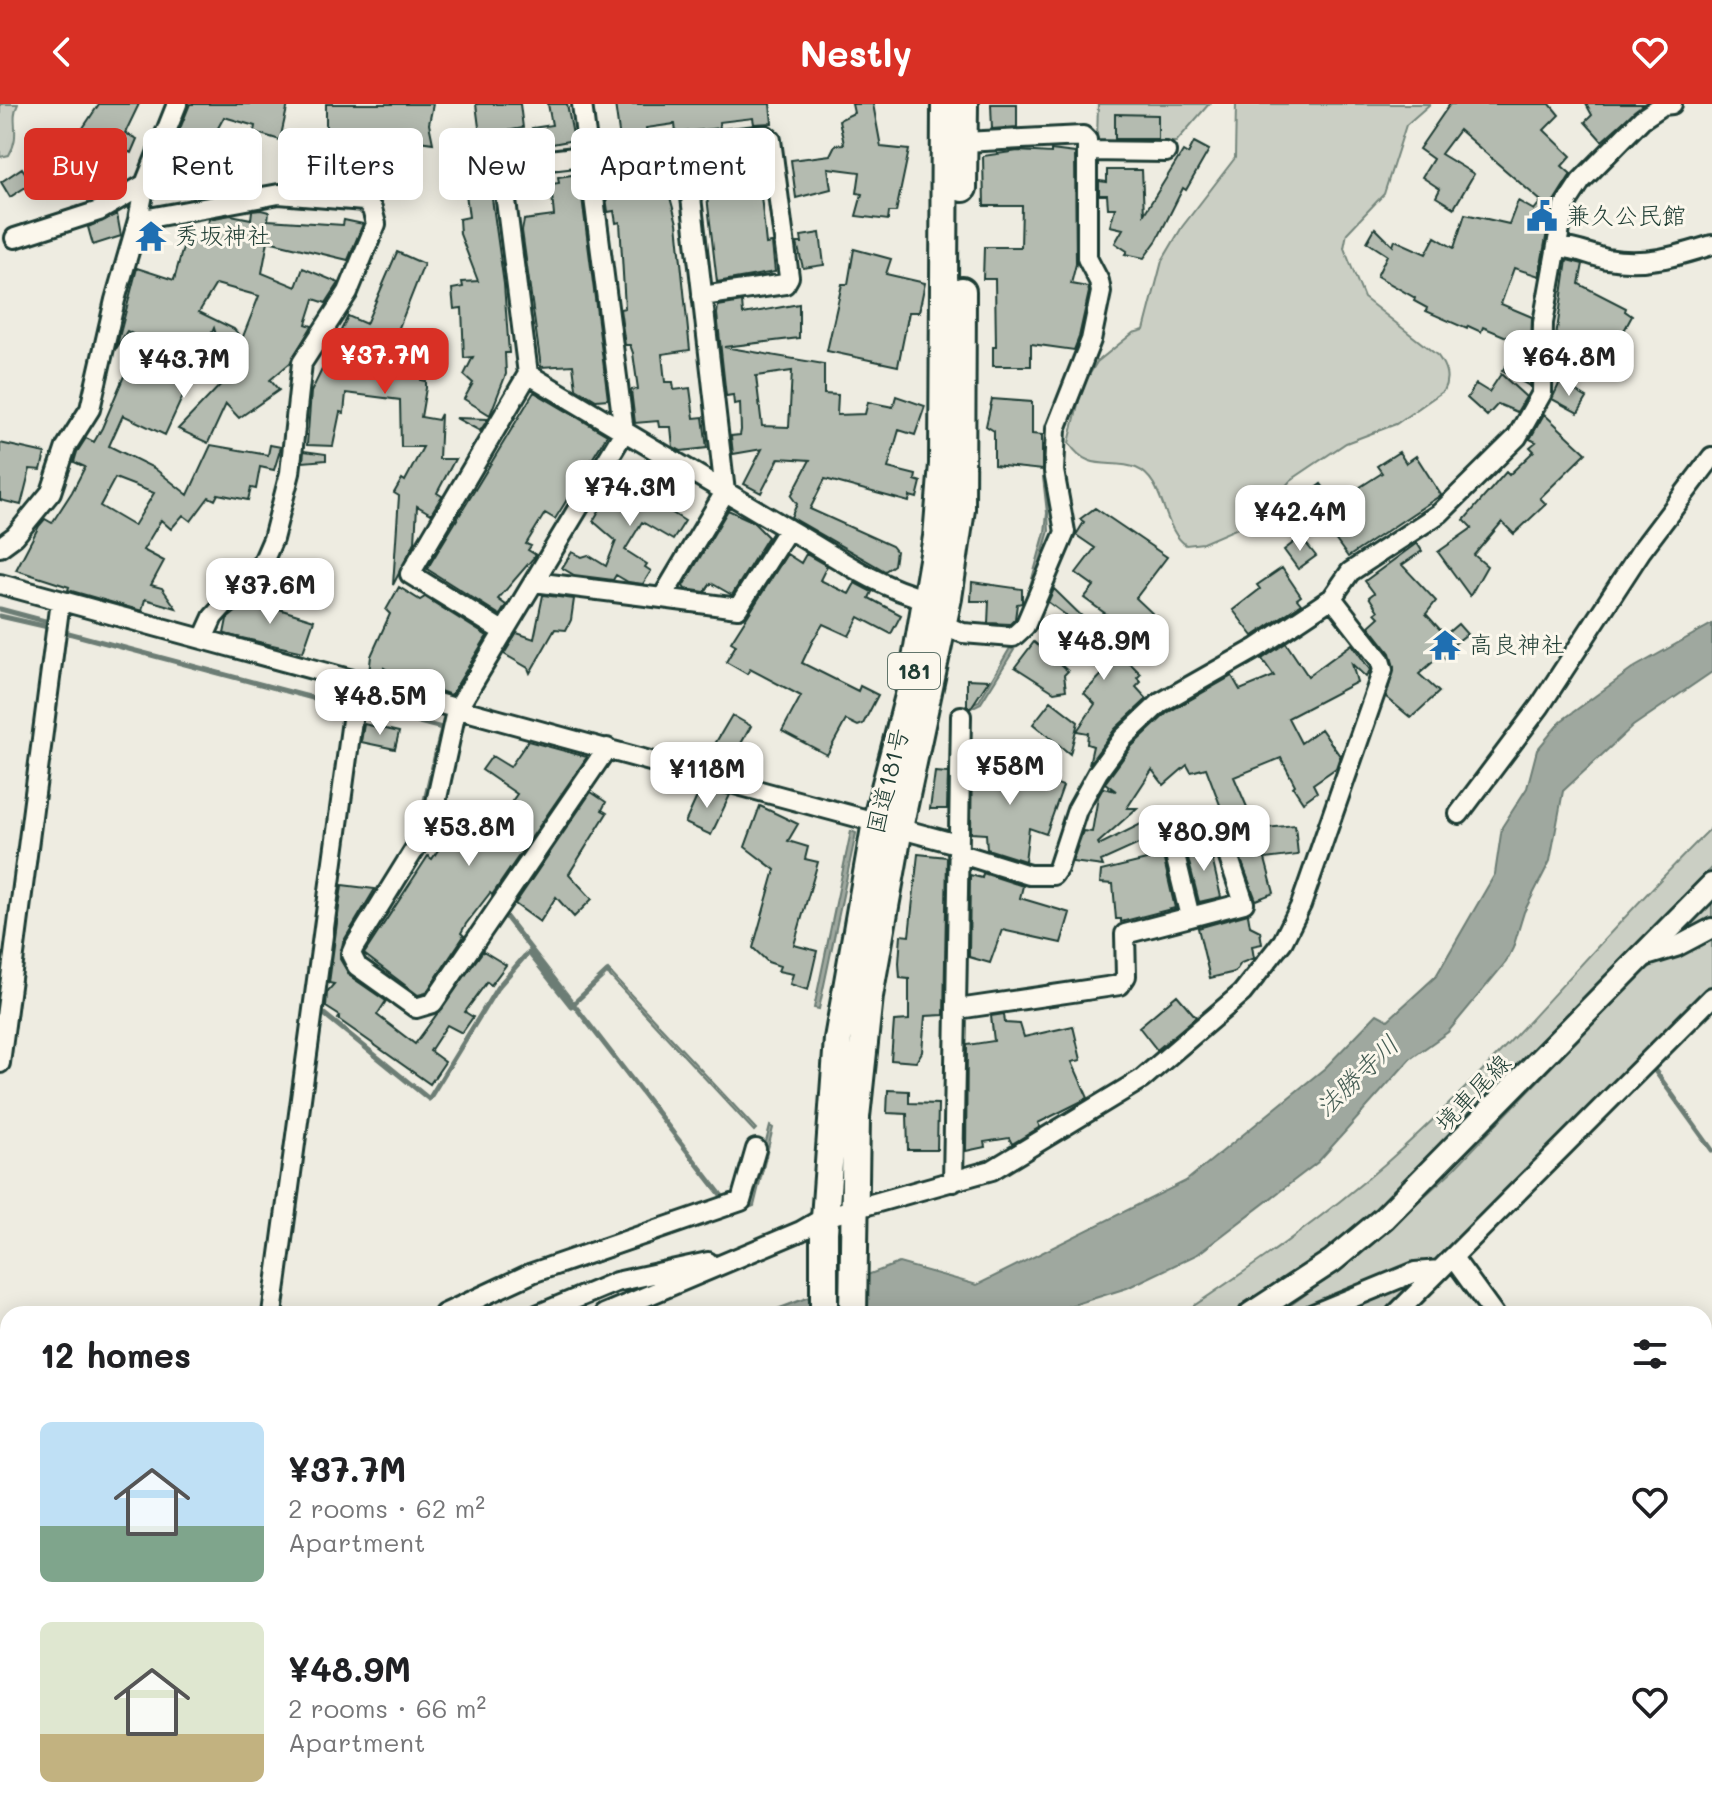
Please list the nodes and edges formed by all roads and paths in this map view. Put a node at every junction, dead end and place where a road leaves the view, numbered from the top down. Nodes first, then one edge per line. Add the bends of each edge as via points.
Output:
1 (177, 104) edge
2 (582, 104) edge
3 (945, 104) edge
4 (964, 104) edge
5 (1672, 104) edge
6 (167, 128) edge
7 (585, 128) edge
8 (964, 142) junction
9 (1087, 151) junction
10 (1166, 152) dead end
11 (571, 157) edge
12 (775, 170) edge
13 (143, 185) edge
14 (143, 194) edge
15 (595, 200) edge
16 (691, 200) edge
17 (138, 220) junction
18 (15, 238) dead end
19 (1712, 245) edge
20 (1558, 247) junction
21 (702, 296) junction
22 (528, 374) junction
23 (624, 432) junction
24 (1712, 457) edge
25 (725, 492) junction
26 (788, 529) junction
27 (0, 547) edge
28 (534, 582) junction
29 (0, 584) edge
30 (662, 598) junction
31 (1332, 598) junction
32 (926, 599) junction
33 (60, 601) junction
34 (941, 624) junction
35 (504, 632) junction
36 (203, 639) junction
37 (357, 683) junction
38 (456, 711) junction
39 (961, 716) dead end
40 (607, 748) junction
41 (1459, 814) dead end
42 (887, 825) junction
43 (958, 849) junction
44 (1712, 885) edge
45 (1190, 917) junction
46 (1712, 928) edge
47 (1640, 958) junction
48 (1712, 997) edge
49 (958, 1009) junction
50 (0, 1063) edge
51 (756, 1149) dead end
52 (953, 1182) junction
53 (854, 1218) junction
54 (824, 1224) junction
55 (1447, 1264) junction
56 (722, 1265) junction
57 (273, 1306) edge
58 (461, 1306) edge
59 (558, 1306) edge
60 (623, 1306) edge
61 (824, 1306) edge
62 (853, 1306) edge
63 (1263, 1306) edge
64 (1332, 1306) edge
65 (1404, 1306) edge
66 (1486, 1306) edge

1 - 6 street
2 - 7 street
3 - 32 highway, 国道181号 / 181 via 943,464
4 - 8 highway, 国道181号 / 181
5 - 20 street via 1642,119 1581,181 1564,207
8 - 9 street via 1083,136
8 - 34 highway, 国道181号 / 181 via 961,509
9 - 10 street
9 - 34 street via 1087,258 1101,292 1091,340 1056,429 1054,471 1065,532 1044,588 1018,635 963,633
11 - 22 street via 510,164 503,171
12 - 21 street via 789,277 785,284
13 - 18 street via 99,211
14 - 17 street
15 - 23 street
16 - 21 street
17 - 27 street via 90,409 66,447 51,492
17 - 36 street via 279,194 364,201 376,224 348,292 302,363 290,473 270,547 251,579 213,617
19 - 20 street via 1647,262
20 - 31 street via 1543,323 1542,393 1526,425 1440,513 1350,572
21 - 25 street
22 - 23 street
22 - 35 street via 410,574
23 - 25 street
23 - 28 street
24 - 41 street
25 - 26 street
25 - 30 street
26 - 30 street via 738,608
26 - 32 street via 904,594
28 - 30 street
28 - 35 street
29 - 33 street
31 - 43 street via 1160,703 1123,738 1077,810 1053,875 1029,875
31 - 52 street via 1383,670 1283,941 1242,993 1142,1079 992,1170
32 - 34 street
32 - 42 highway, 国道181号 / 181
33 - 36 street
33 - 50 street
34 - 42 highway, 国道181号 / 181
35 - 38 street
36 - 37 street
37 - 38 street
37 - 57 street
38 - 40 street
38 - 40 street via 432,821 351,954 357,966 416,1008 433,1003
39 - 43 street
40 - 42 street
42 - 43 street
42 - 53 highway, 国道181号 / 181 via 856,1117
42 - 54 highway, 国道181号 / 181 via 838,1039
43 - 49 street
44 - 47 main road, 境車尾線
45 - 45 street via 1244,903 1220,831 1210,824 1171,838
45 - 49 street via 1125,934 1126,976 1120,985
46 - 47 street
47 - 63 main road, 境車尾線 via 1384,1218 1332,1261
48 - 55 street
49 - 52 street
51 - 58 street via 741,1201 532,1273
52 - 53 street
53 - 54 street
53 - 62 highway, 国道181号 / 181
54 - 56 street
54 - 61 highway, 国道181号 / 181
55 - 64 street
55 - 65 street
55 - 66 street
56 - 59 street via 708,1262 616,1282
56 - 60 street

